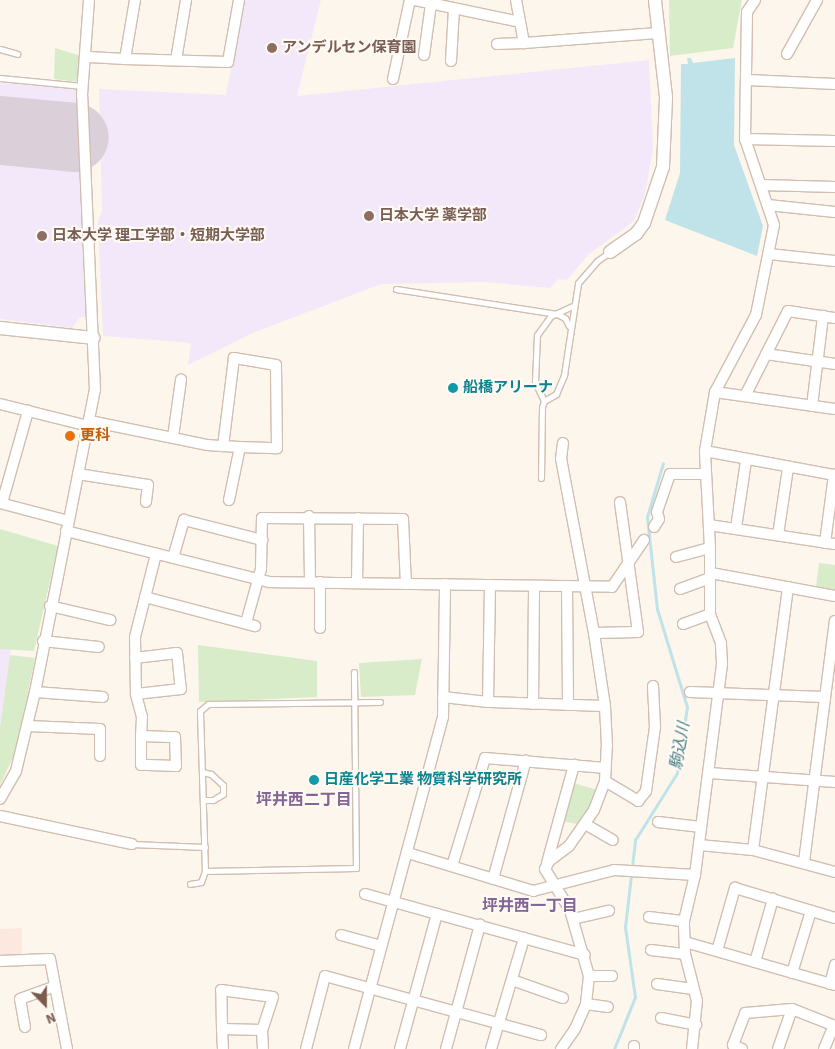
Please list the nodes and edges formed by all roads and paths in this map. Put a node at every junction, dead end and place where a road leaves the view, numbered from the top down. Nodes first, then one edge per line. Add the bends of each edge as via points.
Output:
1 (89, 0) edge
2 (135, 0) edge
3 (186, 0) edge
4 (239, 0) edge
5 (410, 0) edge
6 (415, 0) edge
7 (516, 0) edge
8 (655, 0) edge
9 (755, 0) edge
10 (817, 0) edge
11 (431, 4) junction
12 (454, 9) junction
13 (520, 22) junction
14 (658, 33) junction
15 (524, 43) junction
16 (497, 44) dead end
17 (0, 49) edge
18 (17, 54) dead end
19 (787, 54) dead end
20 (424, 55) dead end
21 (89, 57) dead end
22 (124, 59) junction
23 (176, 60) junction
24 (451, 62) dead end
25 (0, 78) edge
26 (393, 80) dead end
27 (748, 80) junction
28 (835, 84) edge
29 (83, 86) junction
30 (745, 139) junction
31 (835, 141) edge
32 (762, 185) junction
33 (835, 187) edge
34 (768, 205) junction
35 (835, 212) edge
36 (610, 252) joint
37 (769, 254) junction
38 (835, 261) edge
39 (396, 289) dead end
40 (572, 306) junction
41 (557, 314) junction
42 (823, 316) junction
43 (835, 318) edge
44 (0, 328) edge
45 (570, 328) junction
46 (93, 338) junction
47 (766, 354) junction
48 (816, 361) junction
49 (835, 364) edge
50 (181, 380) dead end
51 (715, 392) junction
52 (745, 396) junction
53 (544, 401) junction
54 (0, 404) edge
55 (812, 406) junction
56 (835, 409) edge
57 (28, 411) junction
58 (89, 424) junction
59 (173, 437) junction
60 (562, 442) dead end
61 (223, 446) junction
62 (240, 447) junction
63 (704, 451) junction
64 (746, 461) junction
65 (788, 468) junction
66 (78, 474) junction
67 (704, 474) junction
68 (835, 475) edge
69 (541, 478) dead end
70 (229, 500) dead end
71 (146, 502) dead end
72 (620, 502) dead end
73 (1, 503) edge
74 (309, 516) junction
75 (358, 518) junction
76 (709, 525) junction
77 (67, 526) junction
78 (654, 528) dead end
79 (736, 528) junction
80 (778, 535) junction
81 (262, 540) junction
82 (644, 540) dead end
83 (830, 543) edge
84 (710, 548) junction
85 (156, 554) junction
86 (676, 557) dead end
87 (174, 558) junction
88 (629, 563) junction
89 (710, 576) junction
90 (258, 580) junction
91 (315, 582) junction
92 (357, 583) junction
93 (406, 584) junction
94 (445, 584) junction
95 (490, 585) junction
96 (534, 586) junction
97 (567, 586) junction
98 (588, 586) junction
99 (788, 587) junction
100 (680, 589) dead end
101 (835, 596) edge
102 (145, 597) junction
103 (50, 606) junction
104 (710, 614) junction
105 (110, 620) dead end
106 (835, 621) edge
107 (683, 624) dead end
108 (320, 628) dead end
109 (594, 632) junction
110 (43, 641) junction
111 (99, 647) dead end
112 (135, 658) junction
113 (354, 672) dead end
114 (653, 685) dead end
115 (35, 692) junction
116 (690, 692) dead end
117 (136, 694) junction
118 (719, 694) junction
119 (774, 695) junction
120 (102, 697) dead end
121 (443, 697) junction
122 (824, 697) junction
123 (355, 701) junction
124 (380, 702) dead end
125 (488, 702) junction
126 (533, 704) junction
127 (568, 705) junction
128 (605, 706) junction
129 (27, 726) junction
130 (141, 736) junction
131 (100, 756) dead end
132 (526, 760) junction
133 (574, 765) junction
134 (606, 768) junction
135 (202, 772) junction
136 (709, 773) junction
137 (762, 777) junction
138 (815, 780) junction
139 (605, 781) junction
140 (835, 782) edge
141 (0, 799) edge
142 (203, 800) junction
143 (0, 816) edge
144 (658, 822) dead end
145 (585, 824) junction
146 (701, 827) junction
147 (613, 840) dead end
148 (132, 844) joint
149 (700, 845) junction
150 (204, 847) junction
151 (753, 850) junction
152 (408, 853) junction
153 (804, 862) junction
154 (546, 865) junction
155 (452, 866) junction
156 (205, 871) junction
157 (835, 872) edge
158 (695, 875) junction
159 (493, 879) junction
160 (190, 884) dead end
161 (552, 886) junction
162 (365, 894) dead end
163 (773, 899) junction
164 (393, 902) junction
165 (810, 911) junction
166 (609, 912) dead end
167 (437, 914) junction
168 (649, 917) dead end
169 (835, 918) edge
170 (573, 919) junction
171 (684, 921) junction
172 (480, 925) junction
173 (341, 935) dead end
174 (524, 938) junction
175 (685, 942) junction
176 (381, 946) junction
177 (651, 950) dead end
178 (716, 951) junction
179 (685, 954) junction
180 (585, 955) junction
181 (0, 961) edge
182 (755, 962) junction
183 (835, 965) edge
184 (792, 973) junction
185 (589, 976) junction
186 (612, 976) dead end
187 (512, 980) junction
188 (658, 984) dead end
189 (832, 985) edge
190 (55, 986) junction
191 (370, 988) junction
192 (693, 989) junction
193 (563, 998) dead end
194 (413, 1002) junction
195 (586, 1004) junction
196 (608, 1007) dead end
197 (792, 1009) junction
198 (456, 1013) junction
199 (661, 1018) dead end
200 (499, 1024) junction
201 (696, 1024) junction
202 (834, 1026) edge
203 (25, 1027) dead end
204 (222, 1029) junction
205 (262, 1030) junction
206 (541, 1035) dead end
207 (566, 1047) edge
208 (67, 1049) edge
209 (223, 1049) edge
210 (263, 1049) edge
211 (306, 1049) edge
212 (354, 1049) edge
213 (400, 1049) edge
214 (446, 1049) edge
215 (491, 1049) edge
216 (692, 1049) edge
217 (742, 1049) edge
218 (778, 1049) edge
219 (824, 1049) edge

1 - 29 street
2 - 22 street
3 - 23 street
4 - 23 street via 228,62
5 - 26 street
6 - 11 street
7 - 13 street
8 - 14 street
9 - 27 street via 747,12
10 - 19 street
11 - 12 street
11 - 20 street
12 - 13 street
12 - 24 street
13 - 15 street
14 - 15 street
14 - 36 street via 666,97 663,167 644,223 631,238
15 - 16 street
17 - 18 lane
21 - 22 street
22 - 23 street
25 - 29 lane
27 - 28 street
27 - 30 street
29 - 46 street
30 - 31 street
30 - 32 street
32 - 33 street
32 - 34 street
34 - 35 street
34 - 37 street via 774,225
36 - 40 lane via 585,272 578,283
37 - 38 street
37 - 51 street via 756,315
39 - 41 lane
40 - 41 lane
40 - 45 lane
41 - 45 lane
41 - 53 lane via 547,320 537,335 535,382
42 - 43 street
42 - 47 street via 788,311
42 - 48 street
44 - 46 street
45 - 53 lane via 564,375 556,394
46 - 58 street via 95,390
47 - 48 street
47 - 52 street
48 - 49 street
48 - 55 street
50 - 59 street
51 - 52 street
51 - 63 street
52 - 55 street
53 - 69 lane
54 - 57 street
55 - 56 street
57 - 58 street
57 - 73 street
58 - 59 street
58 - 66 street
59 - 61 street
60 - 98 street via 561,459
61 - 62 street
61 - 62 street via 234,358 276,365 277,448
62 - 70 street
63 - 64 street
63 - 67 street
64 - 65 street
64 - 79 street
65 - 68 street
65 - 80 street
66 - 71 street via 148,485
66 - 77 street
67 - 76 street
67 - 78 street via 670,474
68 - 83 street
72 - 88 street
73 - 77 street
74 - 75 street
74 - 81 street via 262,518
74 - 91 street
75 - 92 street
75 - 93 street via 403,519
76 - 79 street
76 - 84 street
77 - 85 street
77 - 103 street
79 - 80 street
80 - 83 street
81 - 87 street via 184,520
81 - 90 street
82 - 88 street
84 - 86 street
84 - 89 street
85 - 87 street
85 - 102 street
87 - 90 street
88 - 98 street via 612,587
88 - 109 street via 638,632
89 - 99 street
89 - 100 street
89 - 104 street
90 - 91 street
90 - 102 street via 251,625
91 - 92 street
91 - 108 street
92 - 93 street
93 - 94 street
94 - 95 street
94 - 121 street
95 - 96 street
95 - 125 street
96 - 97 street
96 - 126 street
97 - 98 street
97 - 127 street
98 - 109 street
99 - 101 street
99 - 119 street
102 - 112 street via 135,637
103 - 105 street
103 - 110 street
104 - 107 street
104 - 118 street via 721,643
106 - 122 street
109 - 128 street
110 - 111 street
110 - 115 street
112 - 117 street
112 - 117 street via 177,653 180,689
113 - 123 lane
114 - 139 street via 655,727 646,790 638,801
115 - 120 street
115 - 129 street
116 - 118 street
117 - 130 street via 142,717
118 - 119 street
118 - 136 street
119 - 122 street
119 - 137 street
121 - 125 street
121 - 152 street via 443,717
122 - 138 street
123 - 124 lane
123 - 135 lane via 208,704 200,712
123 - 156 lane via 356,868
125 - 126 street
126 - 127 street
127 - 128 street
128 - 134 street
129 - 131 street via 100,729
129 - 141 street via 16,771
130 - 130 street via 175,737 176,766 141,765
132 - 133 street
132 - 155 street via 485,758
132 - 159 street
133 - 134 street
133 - 154 street
134 - 139 street
135 - 142 lane
135 - 142 lane via 211,774 223,785 223,794 213,800
136 - 137 street
136 - 146 street
137 - 138 street
137 - 151 street
138 - 140 street
138 - 153 street
139 - 145 street
142 - 150 lane
143 - 148 street
144 - 146 street
145 - 147 street
145 - 154 street via 569,846
146 - 149 street
148 - 150 lane
149 - 151 street
149 - 158 street
150 - 156 lane
151 - 153 street
152 - 155 street
152 - 164 street
153 - 157 street
154 - 161 street via 545,874
155 - 159 street
156 - 160 lane via 201,882
158 - 161 street via 614,870
158 - 171 street
159 - 161 street via 533,891
161 - 170 street
162 - 164 street
163 - 165 street
163 - 178 street via 735,888
163 - 182 street
164 - 167 street
164 - 176 street
165 - 169 street
165 - 184 street
166 - 170 street
167 - 172 street
167 - 194 street
168 - 171 street
170 - 180 street
171 - 175 street
172 - 174 street
172 - 198 street
173 - 176 street
174 - 180 street
174 - 187 street
175 - 178 street
175 - 179 street
176 - 191 street
177 - 179 street
178 - 182 street
179 - 192 street
180 - 185 street
181 - 190 street via 50,959
182 - 184 street
183 - 189 street
184 - 189 street
185 - 186 street
185 - 195 street
187 - 193 street
187 - 200 street
188 - 192 street
190 - 203 street via 20,999
190 - 208 street
191 - 194 street
191 - 211 street via 326,976
191 - 212 street
192 - 201 street via 697,1001
194 - 198 street
194 - 213 street
195 - 196 street
195 - 207 street
197 - 202 street
197 - 217 street via 745,1013 733,1045
197 - 218 street
198 - 200 street
198 - 214 street
199 - 201 street
200 - 206 street
200 - 215 street
201 - 216 street
202 - 219 street
204 - 205 street
204 - 205 street via 221,990 273,997
204 - 209 street
205 - 210 street

